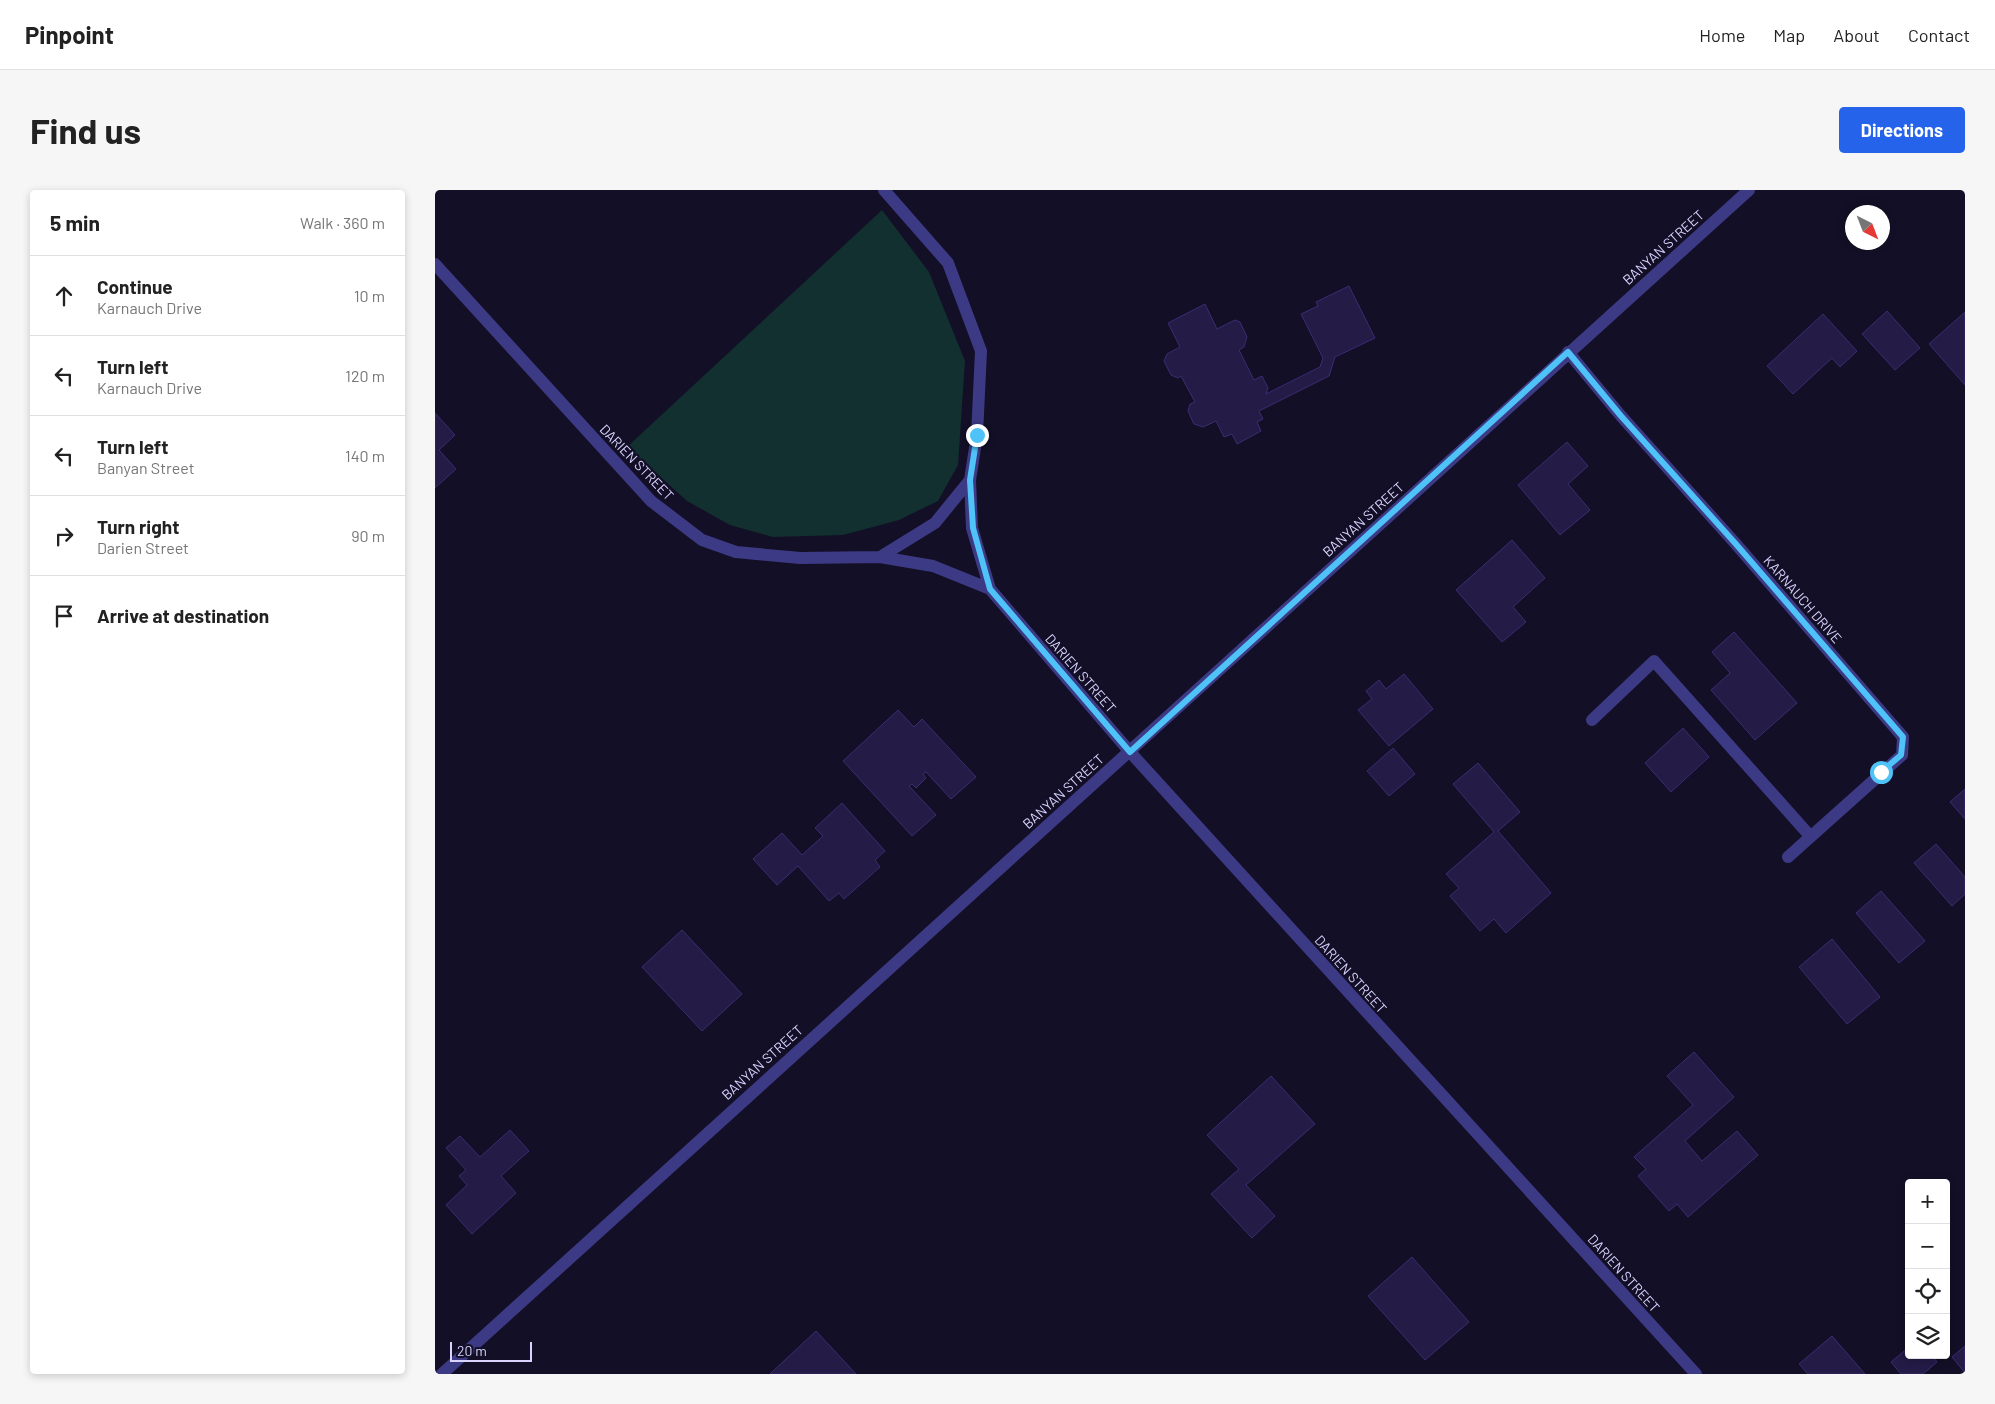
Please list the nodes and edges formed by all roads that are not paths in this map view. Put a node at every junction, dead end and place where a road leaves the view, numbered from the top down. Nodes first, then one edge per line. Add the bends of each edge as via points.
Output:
1 (884, 190) edge
2 (1749, 190) edge
3 (435, 264) edge
4 (1568, 352) junction
5 (970, 480) junction
6 (881, 557) junction
7 (990, 589) junction
8 (1592, 720) dead end
9 (1130, 752) junction
10 (1810, 836) junction
11 (1788, 857) dead end
12 (442, 1374) edge
13 (1696, 1374) edge

1 - 5 street, DARIEN STREET via 949,263 981,351 977,435
2 - 4 street, BANYAN STREET
3 - 6 street, DARIEN STREET via 651,502 702,540 736,552 800,558
4 - 9 street, BANYAN STREET
4 - 10 street, KARNAUCH DRIVE via 1903,737 1901,755
5 - 6 street via 935,523
5 - 7 street, DARIEN STREET via 973,528
6 - 7 street, DARIEN STREET via 933,566
7 - 9 street, DARIEN STREET
8 - 10 street via 1654,661
9 - 12 street, BANYAN STREET
9 - 13 street, DARIEN STREET
10 - 11 street, KARNAUCH DRIVE

